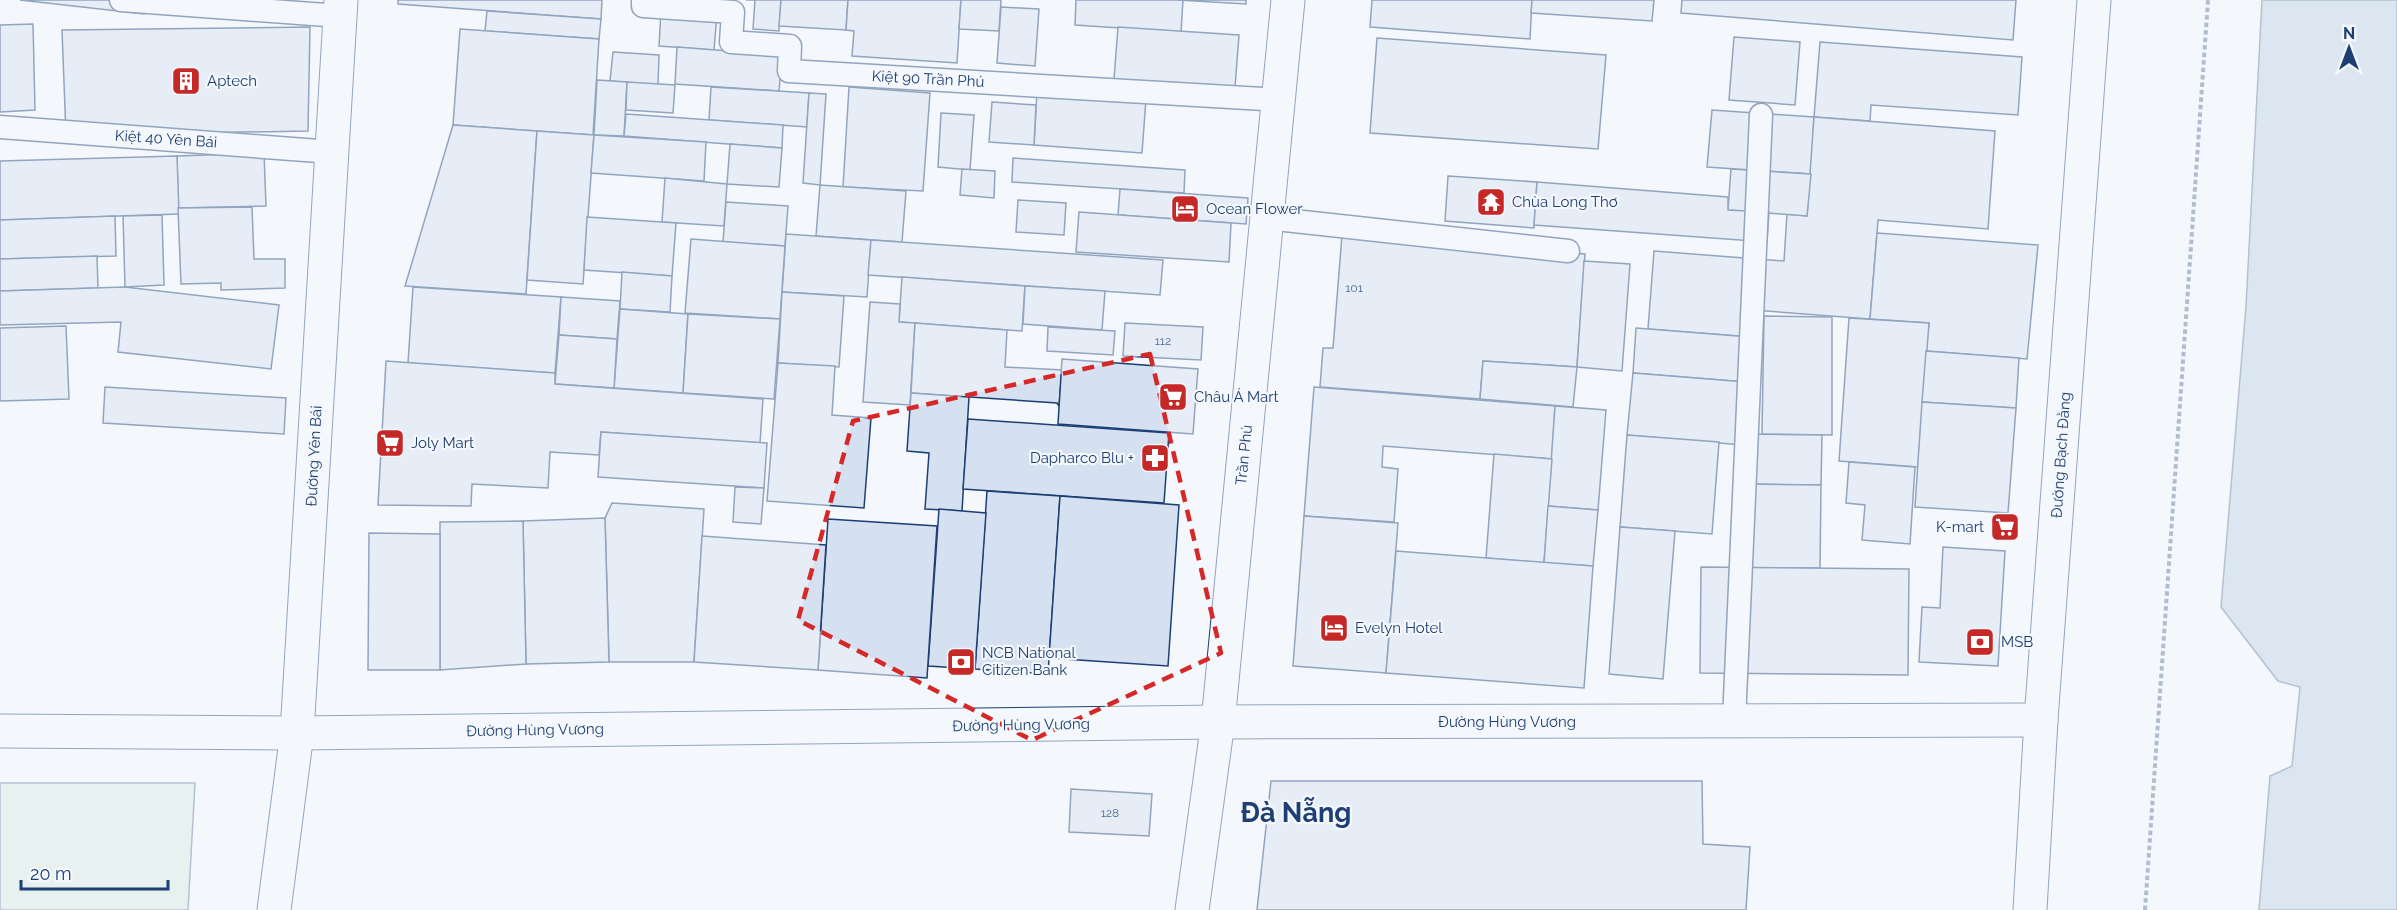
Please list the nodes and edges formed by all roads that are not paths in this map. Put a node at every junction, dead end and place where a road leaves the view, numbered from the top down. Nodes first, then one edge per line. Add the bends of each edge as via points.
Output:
1 (121, 0) edge
2 (643, 0) edge
3 (1288, 0) edge
4 (2094, 0) edge
5 (340, 8) edge
6 (1279, 100) junction
7 (1761, 115) dead end
8 (0, 127) edge
9 (332, 152) junction
10 (1268, 218) junction
11 (1568, 251) dead end
12 (2041, 720) junction
13 (1218, 722) junction
14 (1734, 722) junction
15 (0, 730) edge
16 (297, 733) junction
17 (274, 910) edge
18 (1192, 910) edge
19 (2030, 910) edge

1 - 5 lane
2 - 6 lane, Kiệt 90 Trần Phú via 643,6 733,12 731,42 790,46 789,71
3 - 6 street, Trần Phú
4 - 12 street, Đường Bạch Đằng
5 - 9 street, Đường Yên Bái
6 - 10 street, Trần Phú
7 - 14 lane
8 - 9 lane, Kiệt 40 Yên Bái
9 - 16 street, Đường Yên Bái
10 - 11 lane
10 - 13 street, Trần Phú
12 - 14 street, Đường Hùng Vương
12 - 19 street, Đường Bạch Đằng
13 - 14 street, Đường Hùng Vương
13 - 16 street, Đường Hùng Vương
13 - 18 street, Trần Phú
15 - 16 street, Đường Hùng Vương
16 - 17 street, Đường Yên Bái

